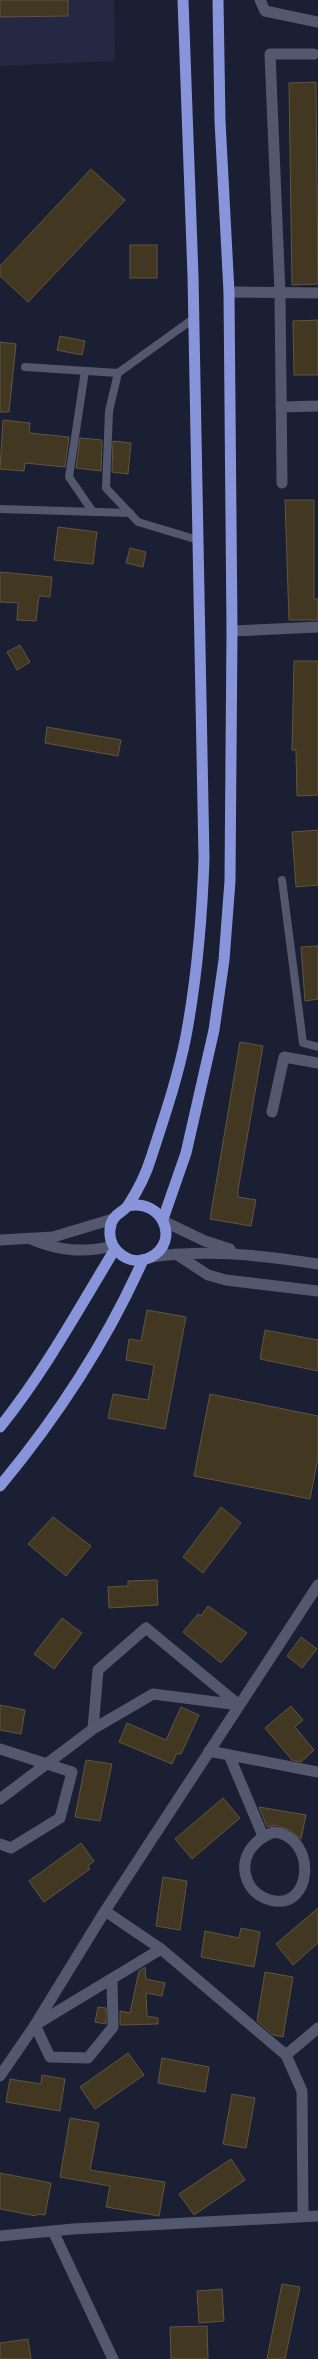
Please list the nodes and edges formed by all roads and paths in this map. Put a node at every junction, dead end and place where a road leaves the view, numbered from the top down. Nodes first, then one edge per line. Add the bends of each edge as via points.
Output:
1 (183, 0) edge
2 (218, 0) edge
3 (260, 0) edge
4 (318, 22) edge
5 (314, 54) dead end
6 (229, 292) junction
7 (280, 293) junction
8 (318, 293) edge
9 (193, 319) junction
10 (25, 367) dead end
11 (85, 371) junction
12 (118, 373) junction
13 (318, 406) edge
14 (281, 407) junction
15 (282, 483) dead end
16 (0, 509) edge
17 (93, 512) junction
18 (130, 513) junction
19 (198, 540) junction
20 (318, 627) edge
21 (232, 631) junction
22 (282, 880) dead end
23 (318, 1047) edge
24 (318, 1063) edge
25 (272, 1112) dead end
26 (128, 1206) junction
27 (113, 1219) junction
28 (163, 1220) junction
29 (0, 1240) edge
30 (32, 1240) junction
31 (114, 1247) junction
32 (176, 1254) junction
33 (250, 1254) junction
34 (147, 1259) junction
35 (318, 1264) edge
36 (318, 1291) edge
37 (0, 1427) edge
38 (0, 1486) edge
39 (318, 1585) edge
40 (239, 1705) junction
41 (93, 1729) junction
42 (0, 1749) edge
43 (209, 1751) junction
44 (229, 1755) junction
45 (48, 1764) junction
46 (318, 1772) edge
47 (0, 1799) edge
48 (263, 1836) junction
49 (0, 1844) edge
50 (105, 1911) junction
51 (161, 1949) junction
52 (112, 1979) junction
53 (35, 2025) junction
54 (318, 2028) edge
55 (286, 2055) junction
56 (0, 2076) edge
57 (303, 2216) junction
58 (318, 2216) edge
59 (53, 2231) junction
60 (0, 2236) edge
61 (113, 2359) edge

1 - 9 highway
2 - 6 highway via 220,121
3 - 4 street via 265,11
5 - 7 street via 270,54
6 - 7 street
6 - 21 highway
7 - 8 street
7 - 14 street
9 - 12 lane
9 - 19 highway
10 - 11 lane
11 - 12 lane
11 - 17 lane via 69,477
12 - 18 lane via 109,411 106,488
13 - 14 street
14 - 15 street
16 - 17 lane
17 - 18 lane
18 - 19 lane via 138,522
19 - 26 highway via 204,859 202,923 186,1038 147,1170
20 - 21 street
21 - 28 highway via 230,881 224,960 214,1030 186,1153
22 - 23 lane via 303,1043
24 - 25 street via 284,1057
26 - 27 highway via 119,1211
26 - 28 highway via 144,1205 158,1213
27 - 30 street via 73,1232
27 - 31 highway via 110,1237
28 - 33 street via 205,1241
28 - 34 highway via 165,1238 162,1246
29 - 30 street
30 - 31 street via 72,1251
31 - 34 highway via 122,1256 132,1260
31 - 37 highway via 70,1327 27,1394
32 - 33 street
32 - 34 street
32 - 36 street via 208,1275 226,1280
33 - 35 street
34 - 38 highway via 102,1344 32,1447
39 - 40 street
40 - 41 street via 153,1694
40 - 41 street via 146,1628 98,1670
40 - 43 street
41 - 45 street
42 - 45 street
43 - 44 street
43 - 50 street
44 - 46 street
44 - 48 street
45 - 47 street
45 - 49 street via 72,1772 60,1818 11,1848
48 - 48 street via 253,1843 247,1854 245,1873 254,1891 276,1902 296,1897 305,1890 315,1862 311,1853 300,1839 290,1833 274,1832
50 - 51 street
50 - 53 street
51 - 52 street
51 - 55 street
52 - 53 street
52 - 53 street via 113,2027 88,2058 50,2057
53 - 56 street
54 - 55 street
55 - 57 street via 302,2091
57 - 58 street
57 - 59 street
59 - 60 street
59 - 61 street

